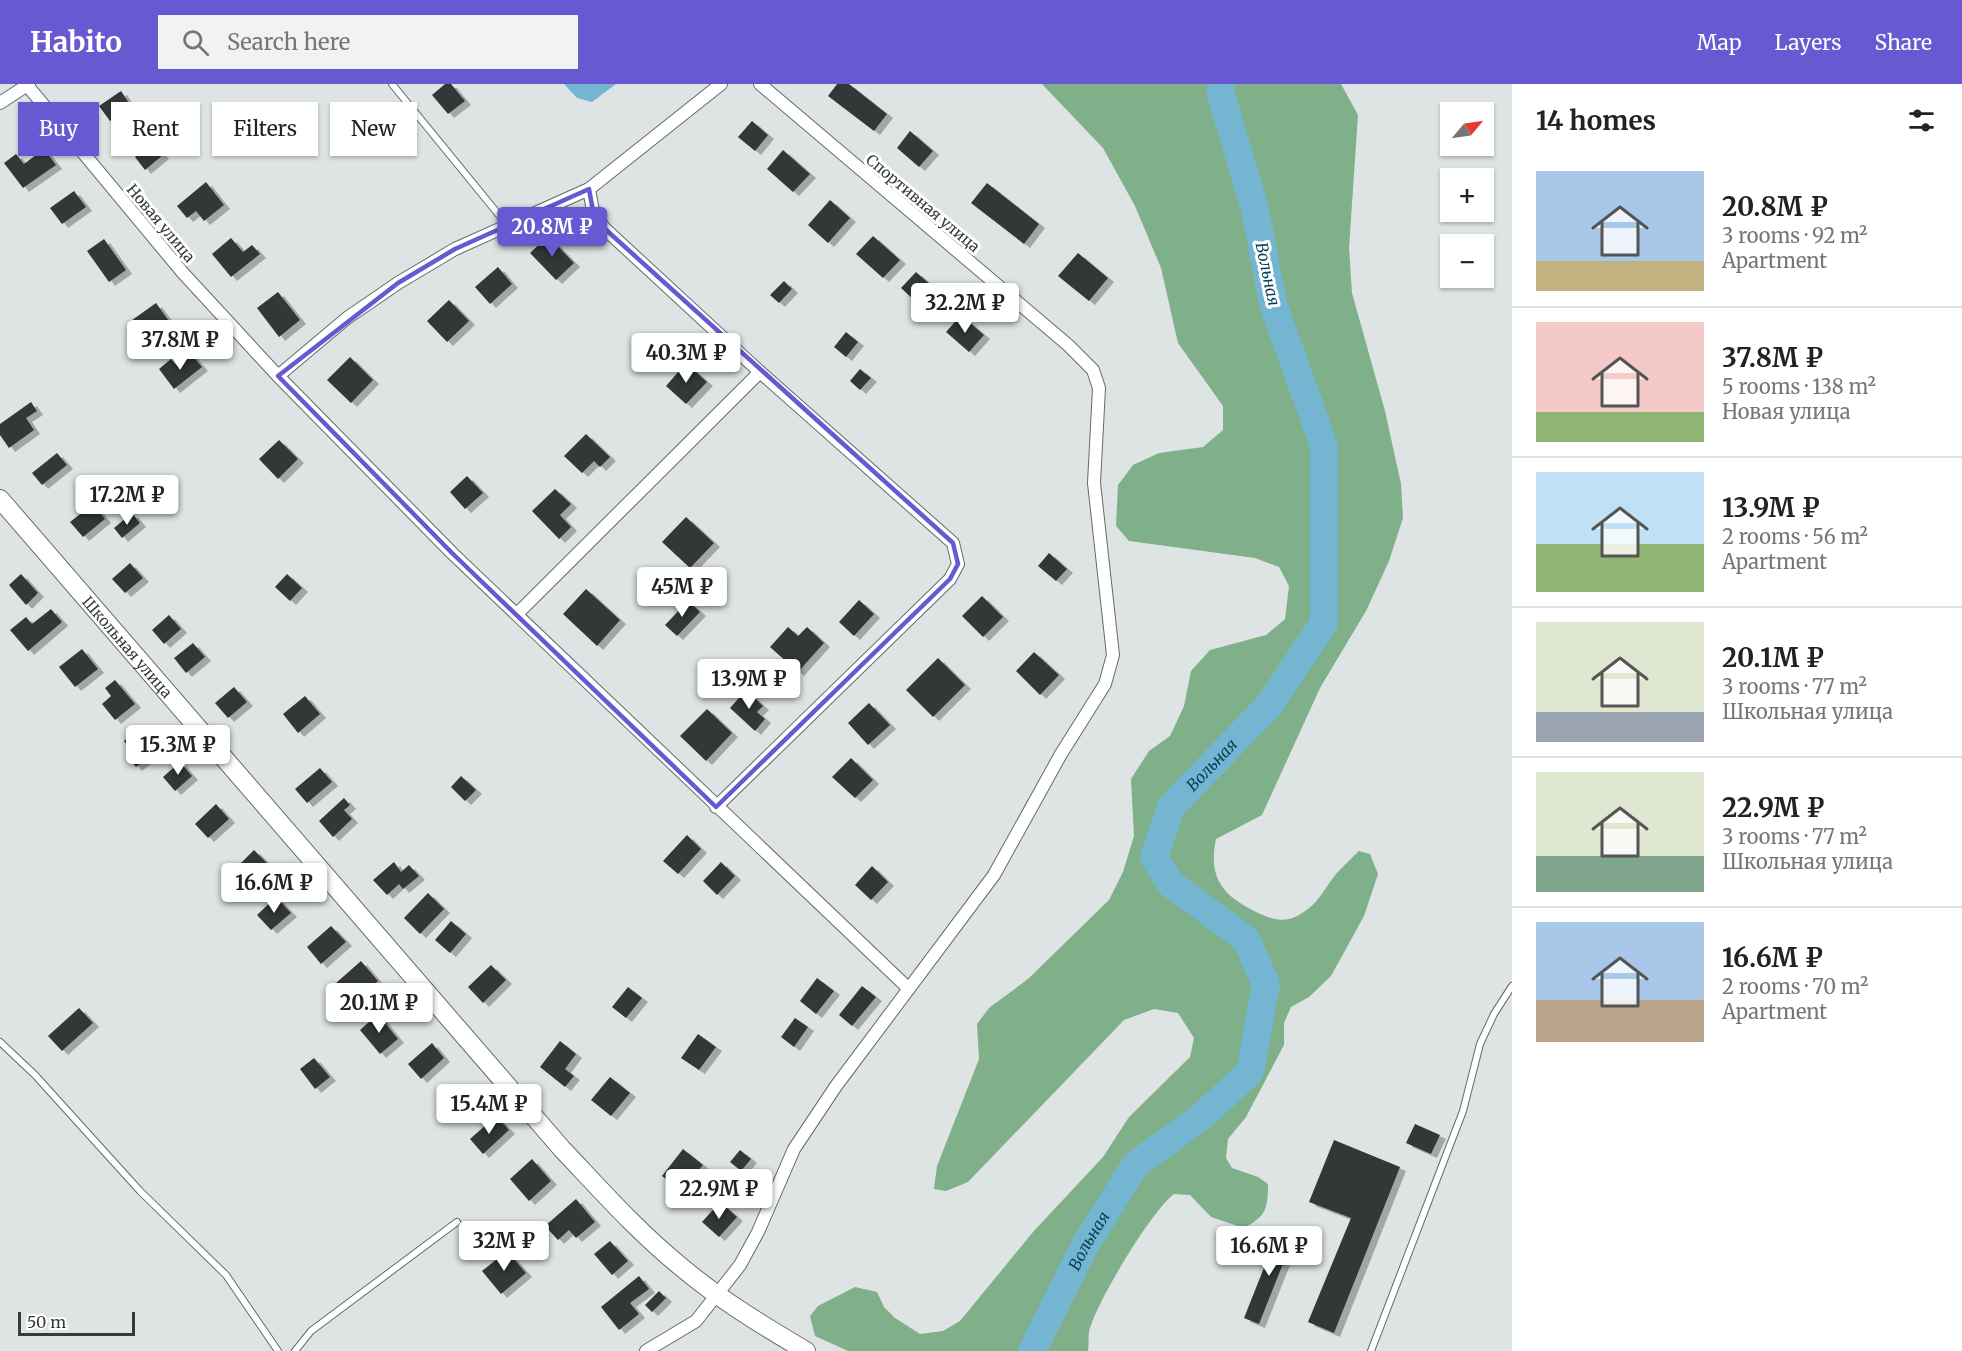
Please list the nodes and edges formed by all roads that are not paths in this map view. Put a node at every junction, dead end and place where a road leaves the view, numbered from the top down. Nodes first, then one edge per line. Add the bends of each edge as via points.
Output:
1 (392, 84) edge
2 (721, 84) edge
3 (27, 85) edge
4 (768, 86) edge
5 (0, 103) edge
6 (589, 189) junction
7 (509, 227) junction
8 (760, 372) junction
9 (278, 376) junction
10 (0, 499) edge
11 (518, 613) junction
12 (716, 807) junction
13 (1512, 986) edge
14 (908, 988) junction
15 (0, 1042) edge
16 (457, 1222) dead end
17 (717, 1295) junction
18 (279, 1351) edge
19 (295, 1351) edge
20 (646, 1351) edge
21 (806, 1351) edge
22 (1371, 1351) edge

1 - 7 lane
2 - 6 street
3 - 5 street
3 - 9 street, Новая улица via 183,273
4 - 14 street, Спортивная улица via 1068,345 1093,370 1099,388 1094,483 1113,655 1106,684 1060,754 994,875
6 - 7 street
6 - 8 street via 592,211 604,228
7 - 9 street via 455,249 398,283 347,318
8 - 11 street
8 - 12 street via 953,543 958,564 950,579
9 - 11 street, Новая улица
10 - 17 street, Школьная улица via 562,1149 637,1228
11 - 12 street, Новая улица
12 - 14 street, Новая улица
13 - 22 lane via 1480,1044 1463,1111
14 - 17 street via 794,1149 758,1232
15 - 18 lane via 140,1191 226,1275
16 - 19 lane via 311,1331
17 - 20 street via 696,1321
17 - 21 street, Школьная улица

